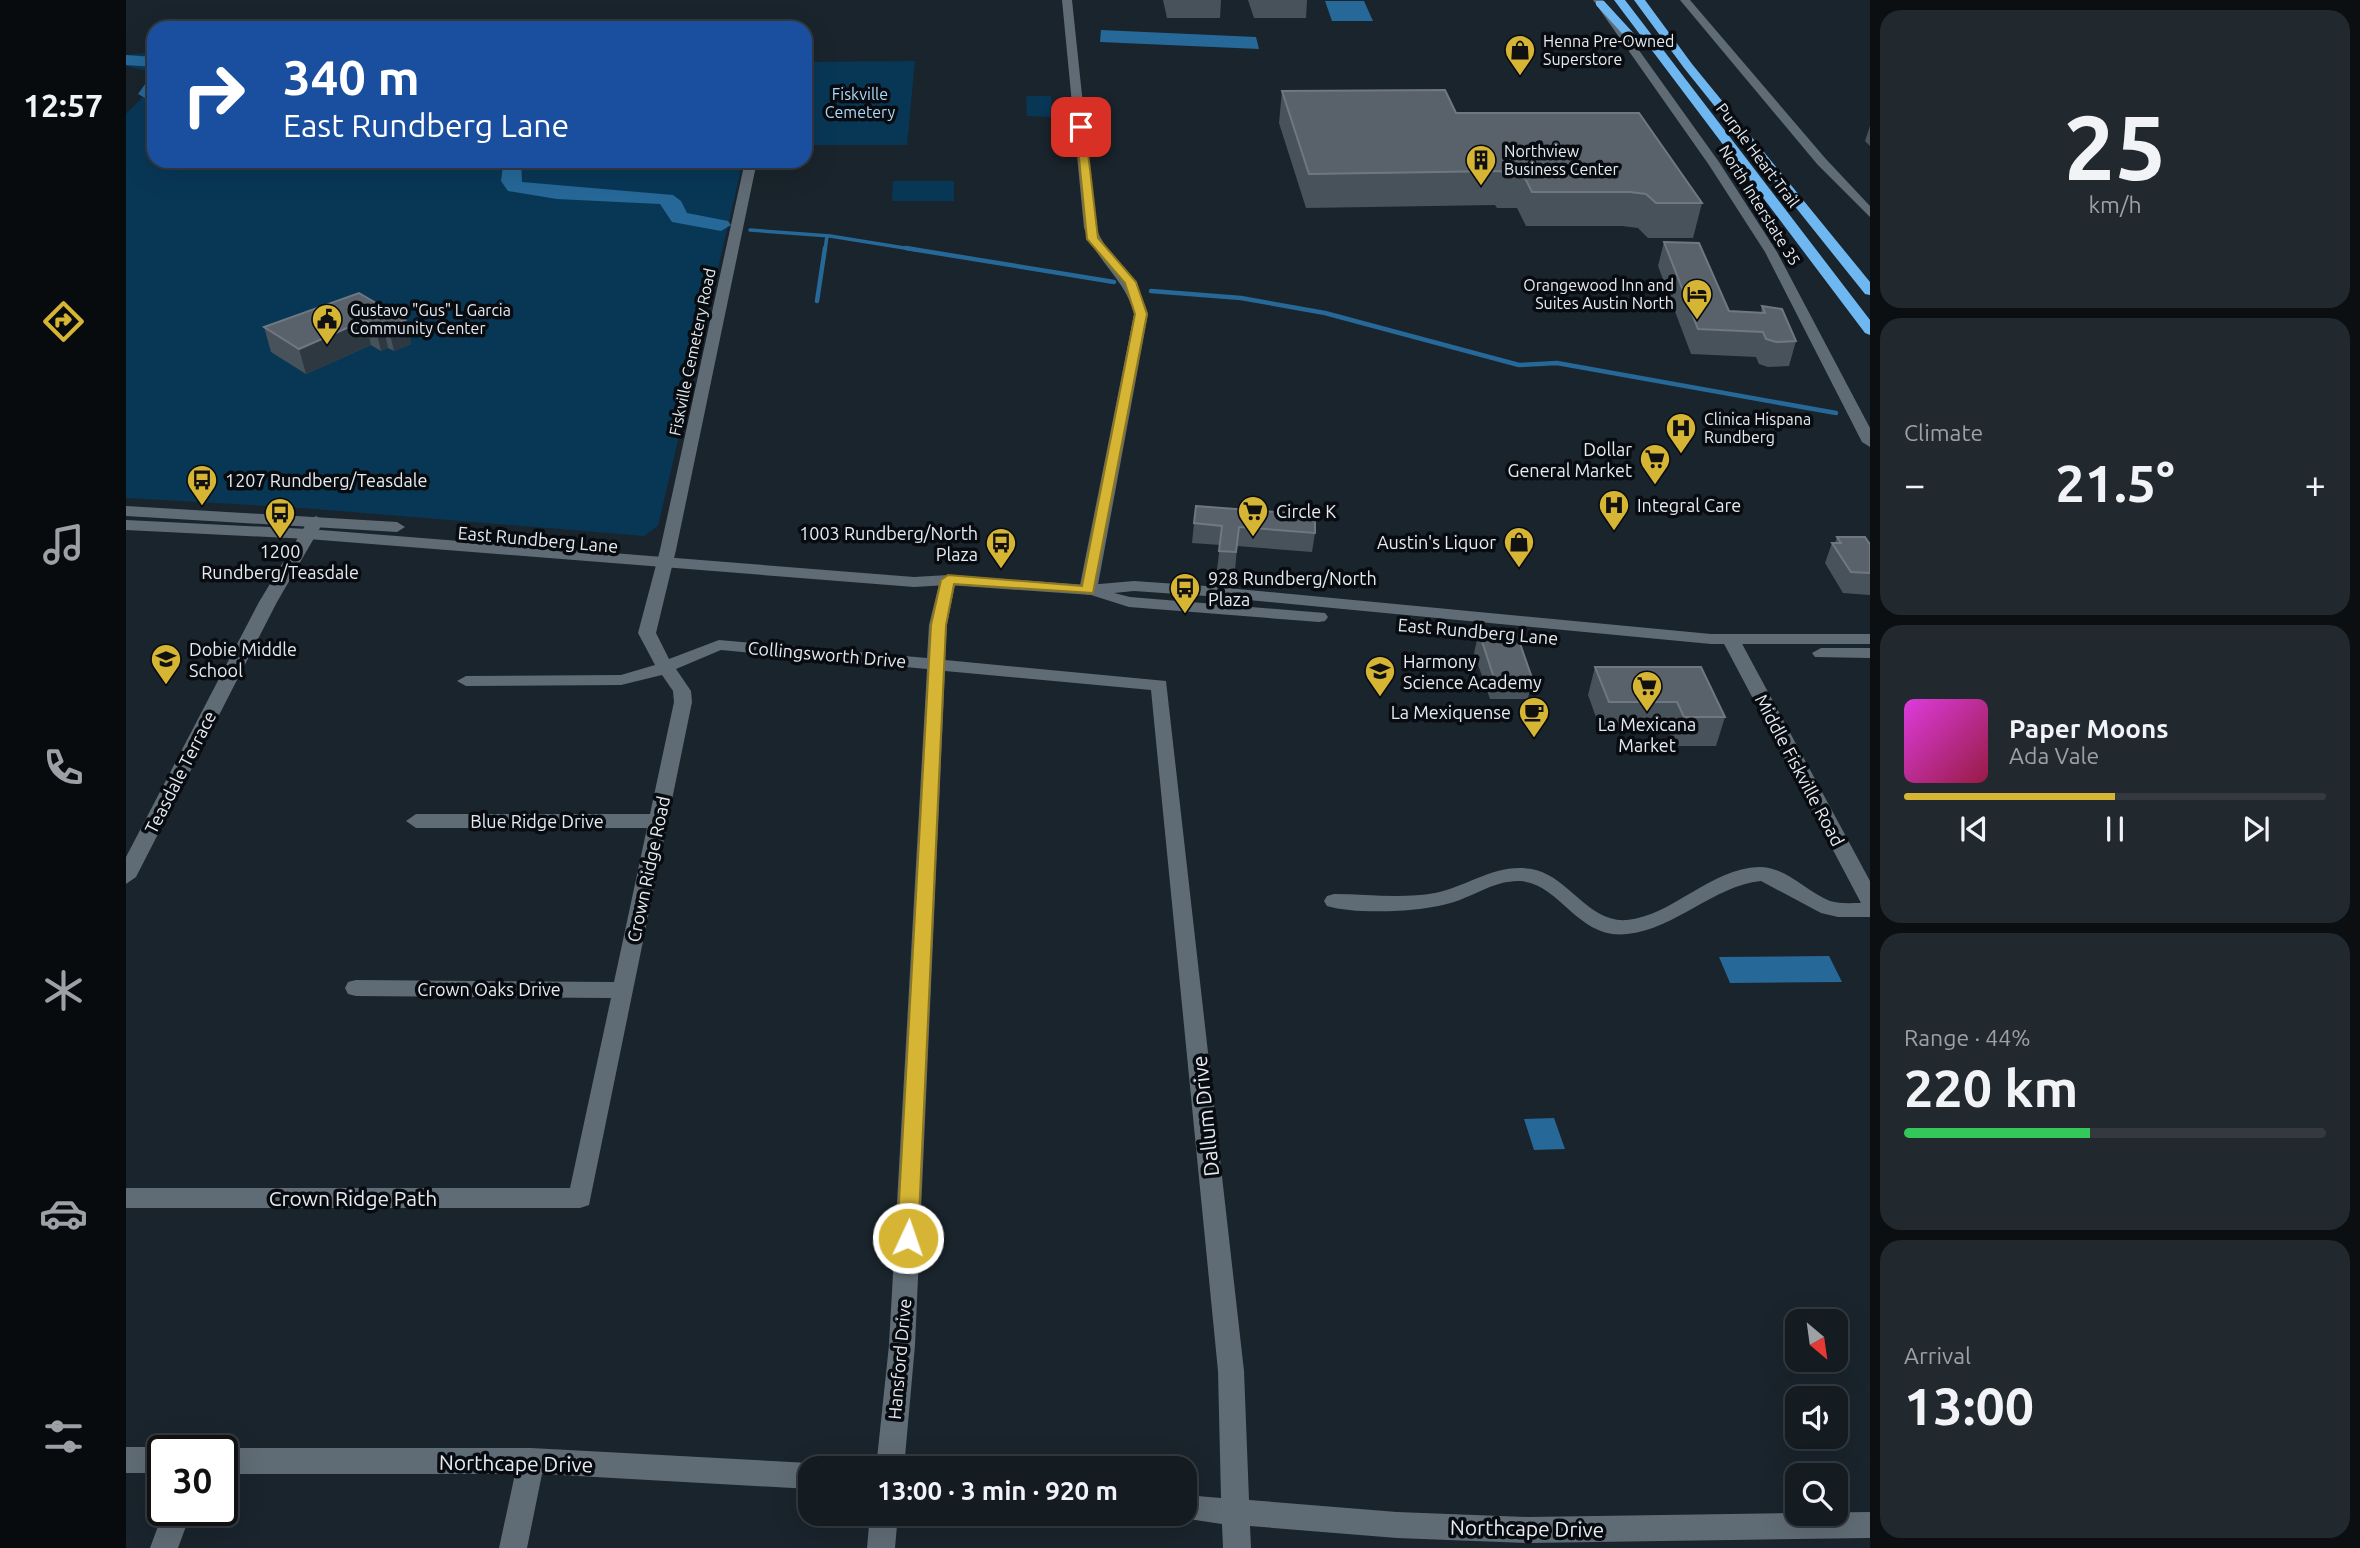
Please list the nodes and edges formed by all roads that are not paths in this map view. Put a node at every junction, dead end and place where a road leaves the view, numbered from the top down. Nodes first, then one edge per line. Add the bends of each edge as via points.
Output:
1 (1067, 0) edge
2 (1619, 0) edge
3 (1639, 0) edge
4 (1660, 0) edge
5 (1685, 0) edge
6 (1599, 2) edge
7 (1655, 20) junction
8 (1743, 164) junction
9 (749, 168) edge
10 (1870, 213) edge
11 (1870, 291) edge
12 (1870, 330) edge
13 (1870, 442) edge
14 (126, 511) edge
15 (177, 513) junction
16 (126, 525) edge
17 (312, 527) junction
18 (186, 528) junction
19 (666, 556) junction
20 (948, 580) junction
21 (1088, 590) junction
22 (1870, 639) edge
23 (1734, 646) junction
24 (1870, 653) edge
25 (937, 664) junction
26 (666, 667) junction
27 (466, 681) dead end
28 (1160, 685) joint
29 (416, 821) dead end
30 (659, 821) junction
31 (126, 877) edge
32 (1870, 900) edge
33 (1334, 901) dead end
34 (1870, 910) edge
35 (356, 988) dead end
36 (623, 990) junction
37 (126, 1198) edge
38 (580, 1198) joint
39 (891, 1456) edge
40 (126, 1460) edge
41 (147, 1460) edge
42 (238, 1461) edge
43 (531, 1461) junction
44 (798, 1475) edge
45 (1197, 1509) edge
46 (1236, 1513) junction
47 (1870, 1525) edge
48 (172, 1526) edge
49 (883, 1526) edge
50 (164, 1548) edge
51 (513, 1548) edge
52 (880, 1548) edge
53 (1237, 1548) edge

1 - 21 street via 1090,228 1098,248 1131,282 1141,314
2 - 8 highway, Purple Heart Trail
3 - 7 highway, Purple Heart Trail
4 - 7 highway
5 - 10 street
6 - 8 highway via 1713,138
6 - 13 street, North Interstate 35 via 1771,252
7 - 11 highway, Purple Heart Trail
8 - 12 highway, Purple Heart Trail
9 - 19 street, Fiskville Cemetery Road
14 - 15 street, East Rundberg Lane
15 - 17 street, East Rundberg Lane
15 - 18 street
16 - 18 street, East Rundberg Lane
17 - 18 street, East Rundberg Lane
17 - 19 street, East Rundberg Lane
17 - 31 street, Teasdale Terrace via 268,601
19 - 20 street, East Rundberg Lane via 914,582
19 - 26 street, Crown Ridge Road via 647,634
20 - 21 street, East Rundberg Lane
20 - 25 street, Hansford Drive via 938,625
21 - 23 street, East Rundberg Lane via 1134,586 1206,591
22 - 23 street, East Rundberg Lane
23 - 24 street, East Rundberg Lane
23 - 32 street, Middle Fiskville Road
25 - 26 street, Collingsworth Drive via 719,645
25 - 28 street, Collingsworth Drive
25 - 39 street, Hansford Drive via 902,1345
26 - 27 street, Collingsworth Drive via 621,680
26 - 30 street, Crown Ridge Road via 682,691 683,702
28 - 46 street, Dallum Drive via 1231,1371
29 - 30 street, Blue Ridge Drive
30 - 36 street, Crown Ridge Road
33 - 34 street via 1435,900 1521,874 1546,884 1606,925 1626,928 1761,874 1828,908
35 - 36 street, Crown Oaks Drive
36 - 38 street, Crown Ridge Road
37 - 38 street, Crown Ridge Path
40 - 41 street
42 - 43 street, Northcape Drive
43 - 44 street, Northcape Drive
43 - 51 street
45 - 46 street, Northcape Drive
46 - 47 street, Northcape Drive via 1528,1530
46 - 53 street, Dallum Drive
48 - 50 street
49 - 52 street

